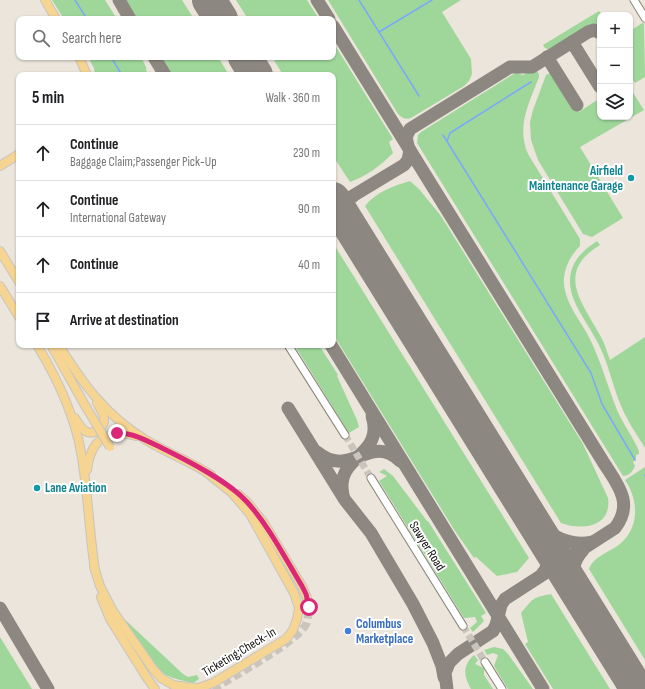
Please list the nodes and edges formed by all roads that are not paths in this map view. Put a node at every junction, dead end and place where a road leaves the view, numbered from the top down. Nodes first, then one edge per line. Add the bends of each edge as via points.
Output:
1 (44, 0) edge
2 (634, 0) edge
3 (54, 16) edge
4 (645, 18) edge
5 (80, 60) edge
6 (86, 72) edge
7 (16, 156) edge
8 (0, 166) edge
9 (0, 251) edge
10 (16, 277) edge
11 (0, 286) edge
12 (16, 312) edge
13 (39, 348) edge
14 (53, 348) edge
15 (60, 348) edge
16 (290, 348) edge
17 (60, 387) junction
18 (93, 396) junction
19 (345, 435) tunnel mouth
20 (146, 440) junction
21 (110, 447) dead end
22 (206, 472) junction
23 (371, 478) tunnel mouth
24 (86, 481) junction
25 (94, 566) junction
26 (310, 611) tunnel mouth
27 (463, 626) tunnel mouth
28 (485, 662) tunnel mouth
29 (155, 689) edge
30 (502, 689) edge

1 - 3 main road
2 - 4 street
5 - 6 main road
7 - 8 main road
9 - 10 main road
11 - 12 main road
13 - 17 main road
14 - 21 main road, bridge
15 - 18 main road
16 - 19 street
17 - 18 main road via 77,421 89,433 100,429 104,420
17 - 24 main road via 77,436
18 - 20 main road via 123,424
20 - 22 main road
20 - 24 main road via 119,433 102,438 89,456
22 - 25 main road, Ticketing;Check-In via 231,492 255,522 296,598 299,608 297,619 289,636 213,683 198,688 167,682 149,664 109,604
22 - 26 main road via 240,495 260,518 304,590
23 - 27 street, Sawyer Road
24 - 25 main road
25 - 29 main road via 106,612
28 - 30 street

